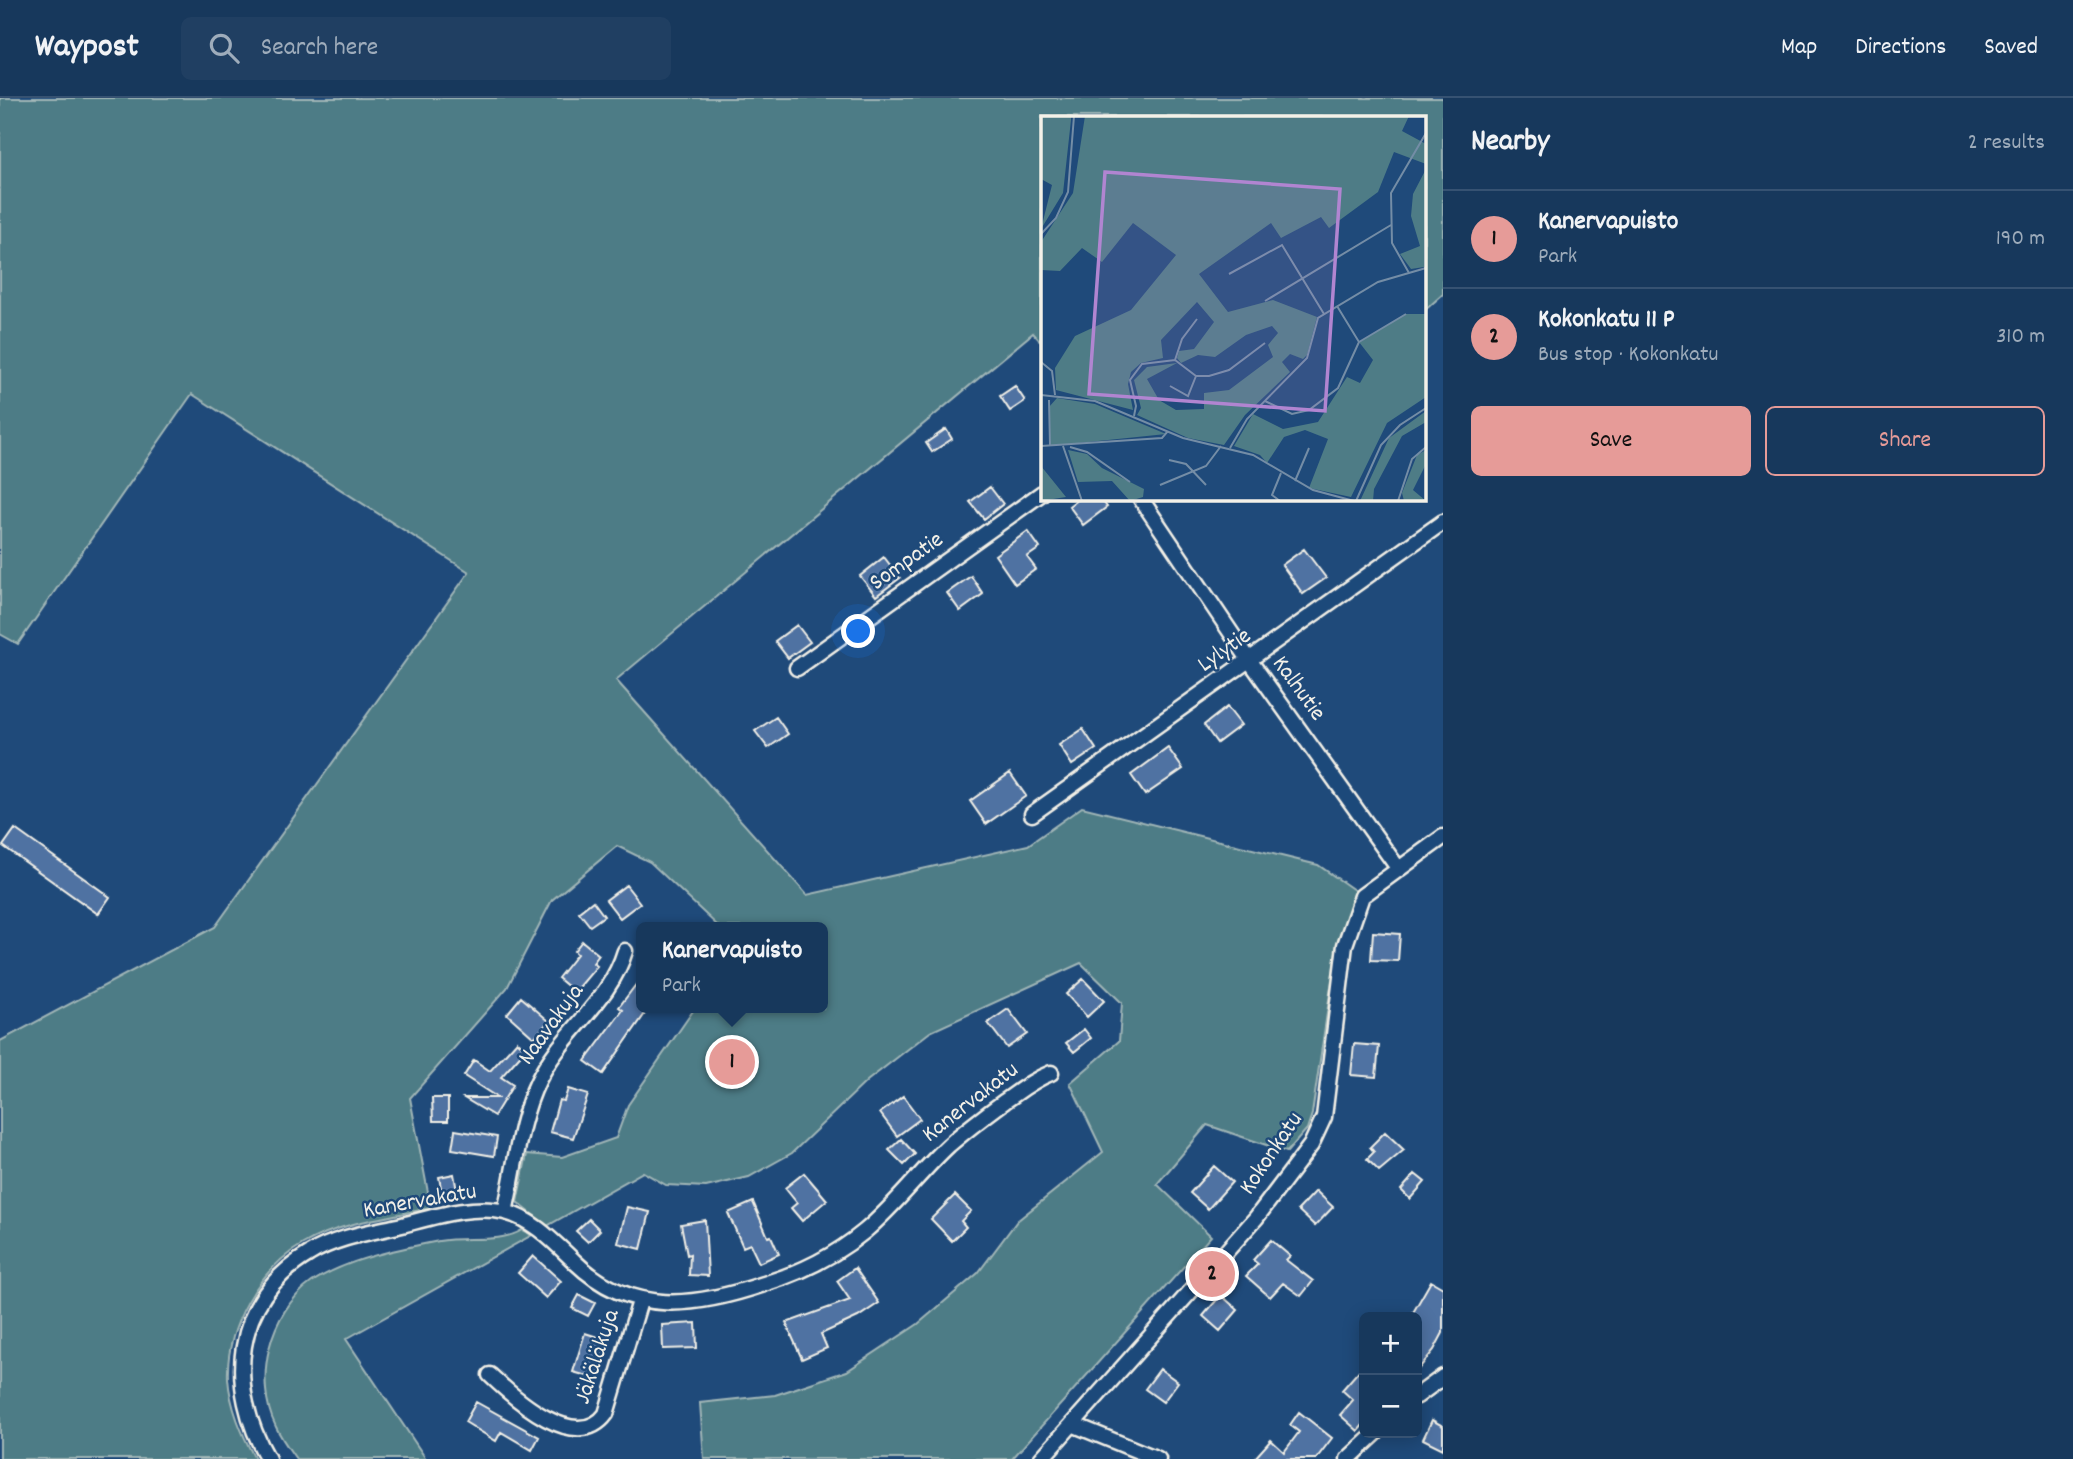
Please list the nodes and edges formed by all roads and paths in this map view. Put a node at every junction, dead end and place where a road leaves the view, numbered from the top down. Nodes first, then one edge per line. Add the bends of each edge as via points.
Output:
1 (1041, 494) edge
2 (1142, 500) edge
3 (1443, 522) edge
4 (1250, 661) junction
5 (797, 668) dead end
6 (1032, 814) dead end
7 (1443, 837) edge
8 (1398, 868) junction
9 (625, 951) dead end
10 (1051, 1073) dead end
11 (505, 1212) junction
12 (640, 1301) junction
13 (489, 1375) dead end
14 (1443, 1377) edge
15 (1422, 1392) edge
16 (1072, 1424) junction
17 (1371, 1438) edge
18 (268, 1459) edge
19 (1041, 1459) edge
20 (1158, 1459) edge
21 (1348, 1459) edge

1 - 5 street, Sompatie
2 - 4 street, Kalhutie
3 - 4 street, Lylytie
4 - 6 street, Lylytie
4 - 8 street, Kalhutie
7 - 8 street, Kokonkatu
8 - 16 street, Kokonkatu via 1362,896 1345,945 1324,1118 1311,1145 1255,1218
9 - 11 street, Naavakuja via 618,975 538,1080
10 - 12 street, Kanervakatu via 1034,1079 950,1144 864,1233 817,1262 723,1296 688,1302
11 - 12 street, Kanervakatu via 538,1228 583,1270
11 - 18 street, Kanervakatu via 456,1213 339,1241 309,1253 280,1275 260,1301 242,1352 240,1378 246,1413
12 - 13 street, Jäkäläkuja via 606,1414 587,1430 564,1426 520,1402
14 - 15 street
16 - 19 street, Kokonkatu
16 - 20 street
17 - 21 street

